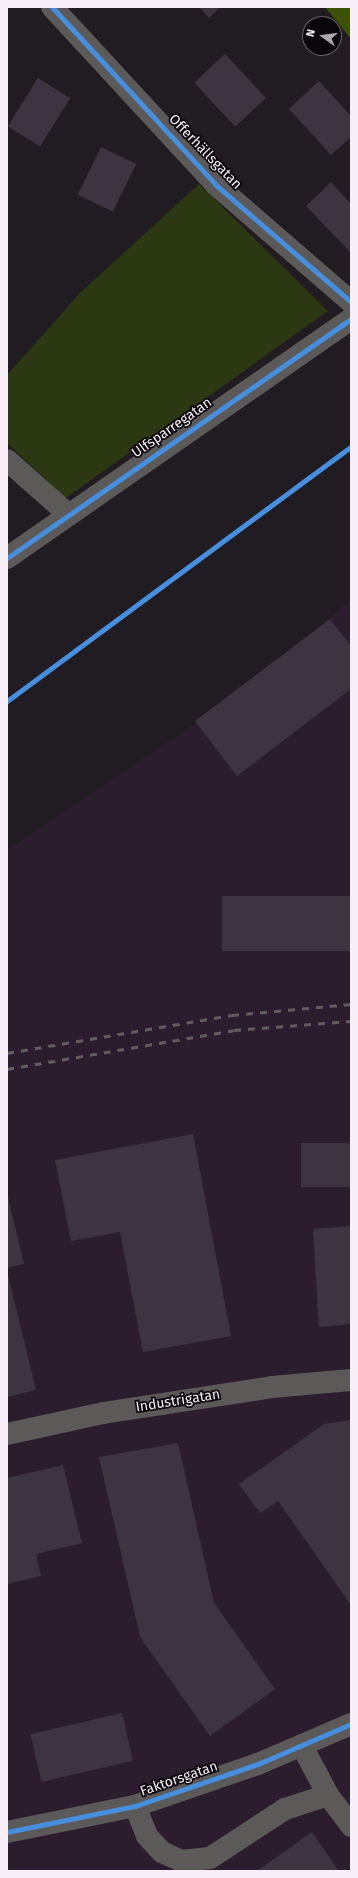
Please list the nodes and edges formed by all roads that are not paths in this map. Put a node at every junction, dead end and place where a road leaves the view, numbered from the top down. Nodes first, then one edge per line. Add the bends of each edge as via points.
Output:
1 (52, 7) edge
2 (351, 302) edge
3 (351, 319) edge
4 (7, 460) edge
5 (68, 514) junction
6 (7, 558) edge
7 (351, 1380) edge
8 (7, 1434) edge
9 (351, 1724) edge
10 (302, 1746) junction
11 (328, 1795) junction
12 (135, 1806) junction
13 (351, 1826) edge
14 (7, 1832) edge

1 - 2 street, Offerhällsgatan via 216,185
3 - 5 street, Ulfsparregatan
4 - 5 street
5 - 6 street, Ulfsparregatan
7 - 8 street, Industrigatan via 272,1387 103,1413
9 - 10 street, Faktorsgatan
10 - 11 street
10 - 12 street, Faktorsgatan
11 - 12 street via 286,1809 210,1858 180,1861 162,1852 147,1836
11 - 13 street
12 - 14 street, Faktorsgatan

